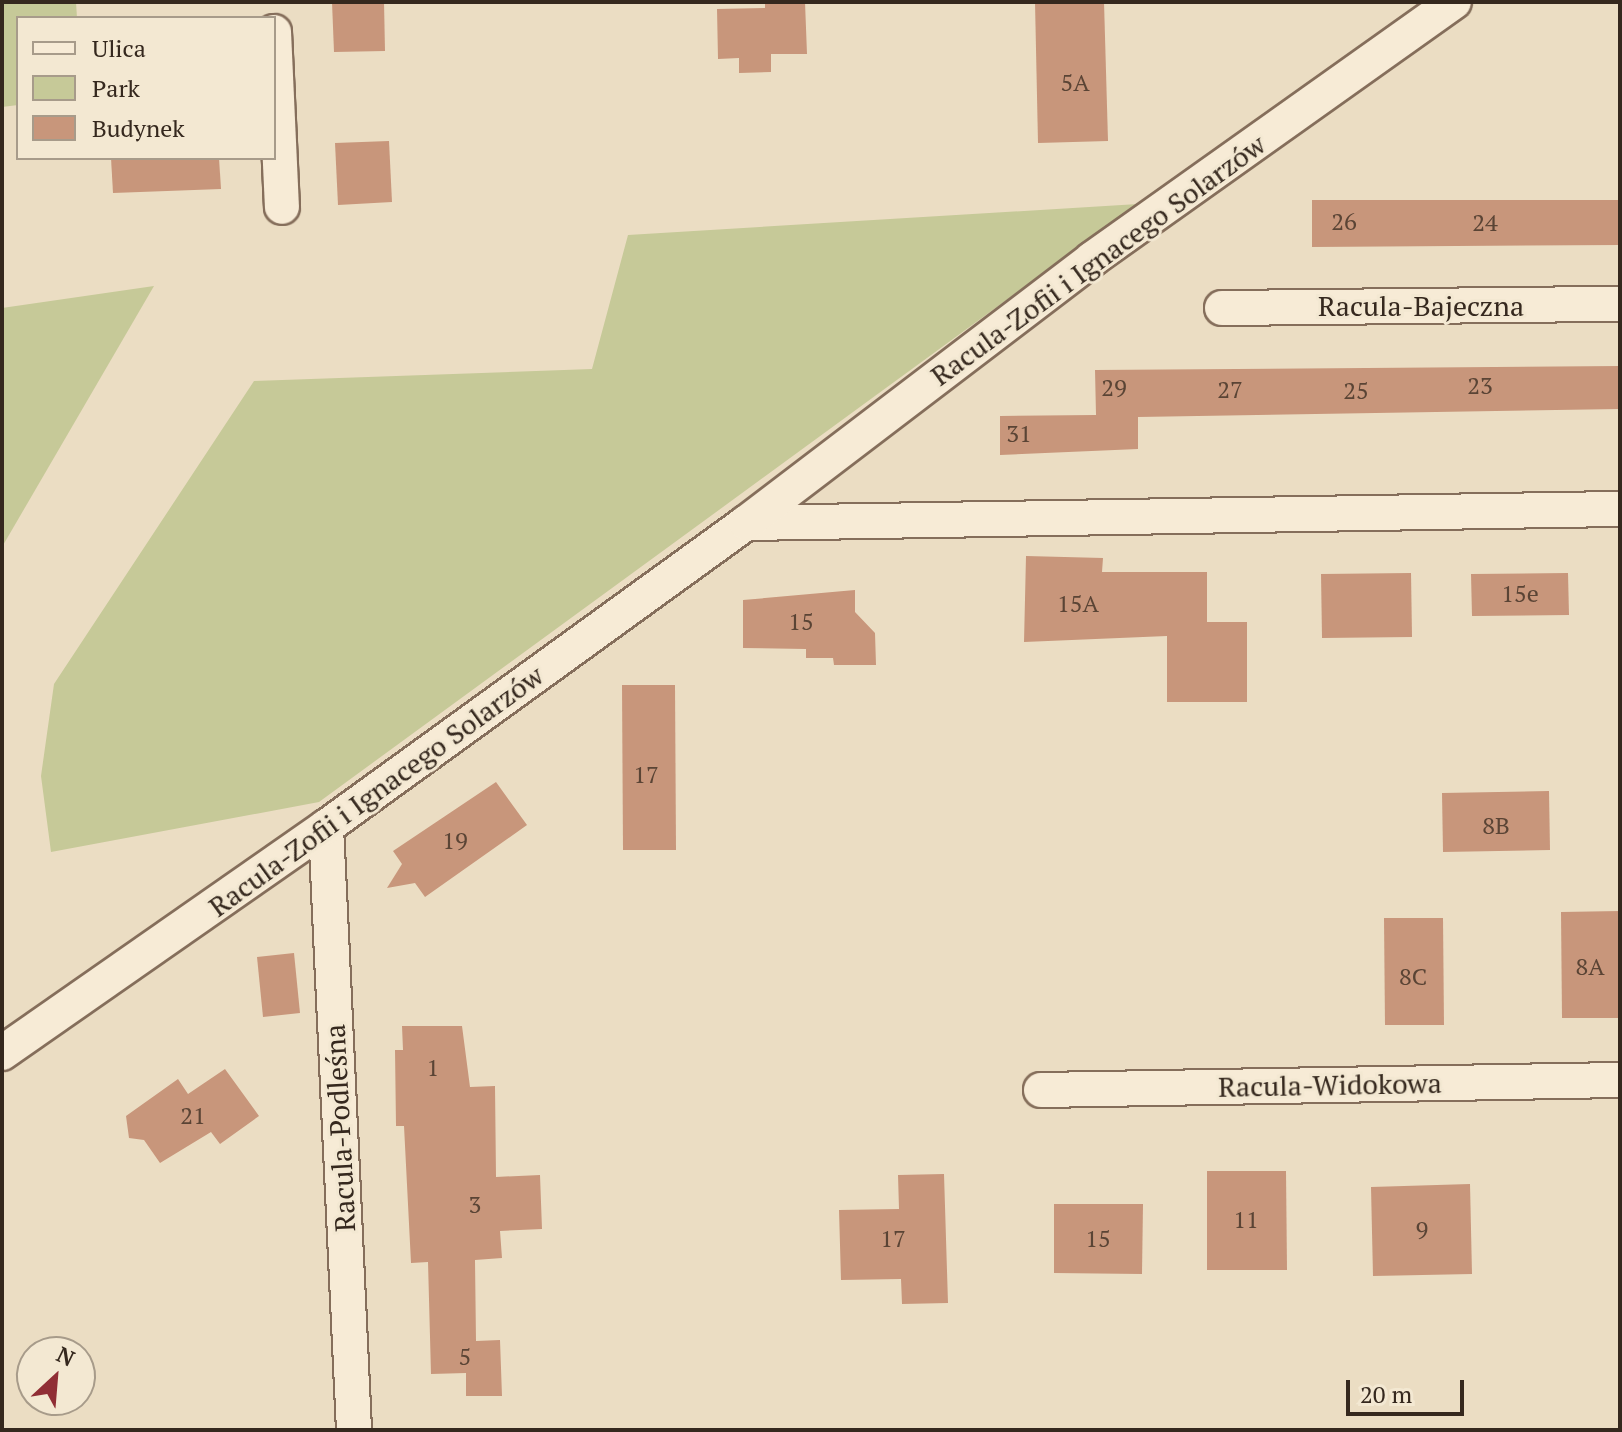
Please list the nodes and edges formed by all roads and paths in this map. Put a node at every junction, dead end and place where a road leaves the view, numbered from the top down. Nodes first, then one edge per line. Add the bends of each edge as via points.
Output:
1 (1454, 2) edge
2 (276, 76) edge
3 (282, 207) dead end
4 (1620, 304) edge
5 (1222, 308) dead end
6 (1620, 509) edge
7 (746, 523) junction
8 (326, 827) junction
9 (2, 1053) edge
10 (1620, 1080) edge
11 (1041, 1090) dead end
12 (354, 1430) edge

1 - 7 street, Racula-Zofii i Ignacego Solarzów via 1092,259
2 - 3 street
4 - 5 street, Racula-Bajeczna
6 - 7 street
7 - 8 street, Racula-Zofii i Ignacego Solarzów
8 - 9 street, Racula-Zofii i Ignacego Solarzów
8 - 12 street, Racula-Podleśna
10 - 11 street, Racula-Widokowa

